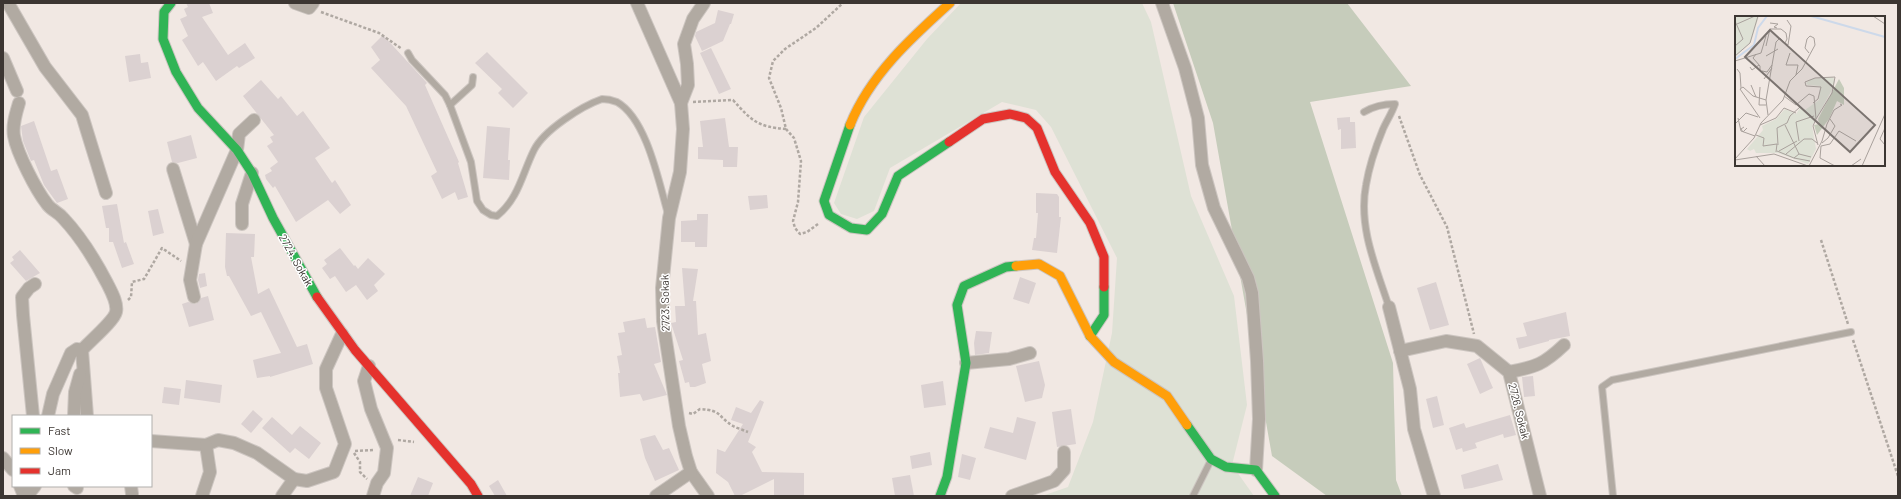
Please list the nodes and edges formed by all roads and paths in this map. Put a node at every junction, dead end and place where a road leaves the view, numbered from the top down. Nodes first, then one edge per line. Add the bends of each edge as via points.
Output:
1 (8, 3) edge
2 (172, 3) edge
3 (295, 3) edge
4 (637, 3) edge
5 (704, 3) edge
6 (843, 3) edge
7 (950, 3) edge
8 (1162, 3) edge
9 (311, 6) edge
10 (408, 53) joint
11 (4, 66) edge
12 (473, 77) dead end
13 (681, 103) junction
14 (1395, 104) junction
15 (450, 105) junction
16 (1364, 112) dead end
17 (254, 120) dead end
18 (786, 129) junction
19 (237, 150) junction
20 (173, 169) dead end
21 (252, 173) junction
22 (106, 193) dead end
23 (829, 215) junction
24 (669, 218) junction
25 (242, 224) dead end
26 (1821, 240) dead end
27 (196, 244) junction
28 (192, 265) junction
29 (35, 284) dead end
30 (194, 297) dead end
31 (1389, 307) joint
32 (116, 311) junction
33 (1851, 332) junction
34 (342, 334) junction
35 (1090, 336) junction
36 (1564, 345) dead end
37 (1477, 346) junction
38 (82, 350) junction
39 (1400, 351) junction
40 (1030, 353) dead end
41 (966, 363) junction
42 (82, 364) junction
43 (369, 366) junction
44 (1509, 372) junction
45 (677, 409) junction
46 (33, 415) edge
47 (48, 415) edge
48 (74, 415) edge
49 (87, 415) edge
50 (748, 432) dead end
51 (152, 441) edge
52 (418, 444) dead end
53 (206, 445) junction
54 (387, 448) junction
55 (1064, 452) dead end
56 (3, 458) edge
57 (1212, 459) junction
58 (12, 469) edge
59 (1256, 470) junction
60 (691, 472) junction
61 (1898, 476) edge
62 (294, 479) junction
63 (377, 483) junction
64 (34, 487) edge
65 (27, 496) edge
66 (202, 496) edge
67 (282, 496) edge
68 (374, 496) edge
69 (478, 496) edge
70 (656, 496) edge
71 (708, 496) edge
72 (940, 496) edge
73 (1012, 496) edge
74 (1193, 496) edge
75 (1275, 496) edge
76 (1434, 496) edge
77 (1540, 496) edge
78 (1613, 496) edge

1 - 22 street via 45,67 82,115
2 - 19 street, 2724. Sokak via 164,12 163,39 176,72 198,108
3 - 9 street
4 - 13 street, 2723. Sokak
5 - 13 street, 2723. Sokak via 693,19 684,44 688,85
6 - 18 path via 816,28 785,49 773,61 769,78
7 - 23 street via 880,73 855,112 824,201
8 - 59 street via 1185,68 1198,118 1202,165 1214,208 1248,278 1252,293 1259,419
9 - 10 path via 379,33
10 - 15 lane
11 - 32 street via 18,97 14,135 21,156 46,204 53,212 62,216 95,260 113,294
12 - 15 lane via 472,85
13 - 18 path via 733,100 752,120 773,128
13 - 24 street, 2723. Sokak via 683,129 680,172
14 - 16 lane via 1383,104
14 - 31 lane via 1383,129 1366,185 1363,219
14 - 37 path via 1420,175 1447,227
15 - 24 lane via 471,162 477,201 483,210 497,216 514,198 535,148 545,137 593,102 602,98 617,102 633,117 641,131
17 - 19 street via 239,134
18 - 23 path via 794,138 801,161 795,228 800,234 807,232
19 - 21 street, 2724. Sokak
19 - 27 street
20 - 27 street
21 - 25 street via 242,204
21 - 34 street, 2724. Sokak via 272,218 312,290
23 - 35 street via 851,228 867,230 882,214 898,176 983,119 1010,114 1026,118 1037,128 1055,172 1090,223 1104,257 1104,315
24 - 45 street, 2723. Sokak via 662,288 663,321
26 - 33 path
27 - 28 street
28 - 30 street via 190,280
28 - 32 path via 177,260 162,248 144,280 132,282 131,297
29 - 46 street via 22,297
31 - 39 street
32 - 38 street via 111,321
33 - 61 path
33 - 78 lane via 1612,380 1602,388
34 - 43 street, 2724. Sokak
34 - 62 street via 326,369 326,388 345,444 334,472 307,481
35 - 41 street via 1060,276 1039,264 1006,267 964,286 957,305
35 - 57 street via 1114,362 1167,396
36 - 44 street via 1535,367
37 - 39 street, 2726. Sokak via 1446,341
37 - 44 street, 2726. Sokak
38 - 42 street
38 - 47 street via 71,354 53,394
39 - 76 street via 1410,388 1414,429
40 - 41 street via 1009,359
41 - 72 street via 947,477
42 - 48 street via 75,392
42 - 49 street
43 - 54 street via 364,381 371,409
43 - 69 street, 2724. Sokak via 471,484
44 - 77 street, 2726. Sokak
45 - 50 path via 693,414 700,409 711,409 722,415 731,425
45 - 60 street, 2723. Sokak
51 - 53 street
52 - 54 path via 394,440
53 - 62 street via 218,440 234,443 257,453
53 - 66 street via 210,472
54 - 63 street via 384,473
54 - 63 path via 352,451 360,462 360,472 364,478
55 - 73 street via 1064,470 1054,481
56 - 58 street
57 - 59 street via 1226,467
57 - 74 lane
59 - 75 street
60 - 70 street
60 - 71 street, 2723. Sokak
62 - 67 street
63 - 68 street
64 - 65 street

